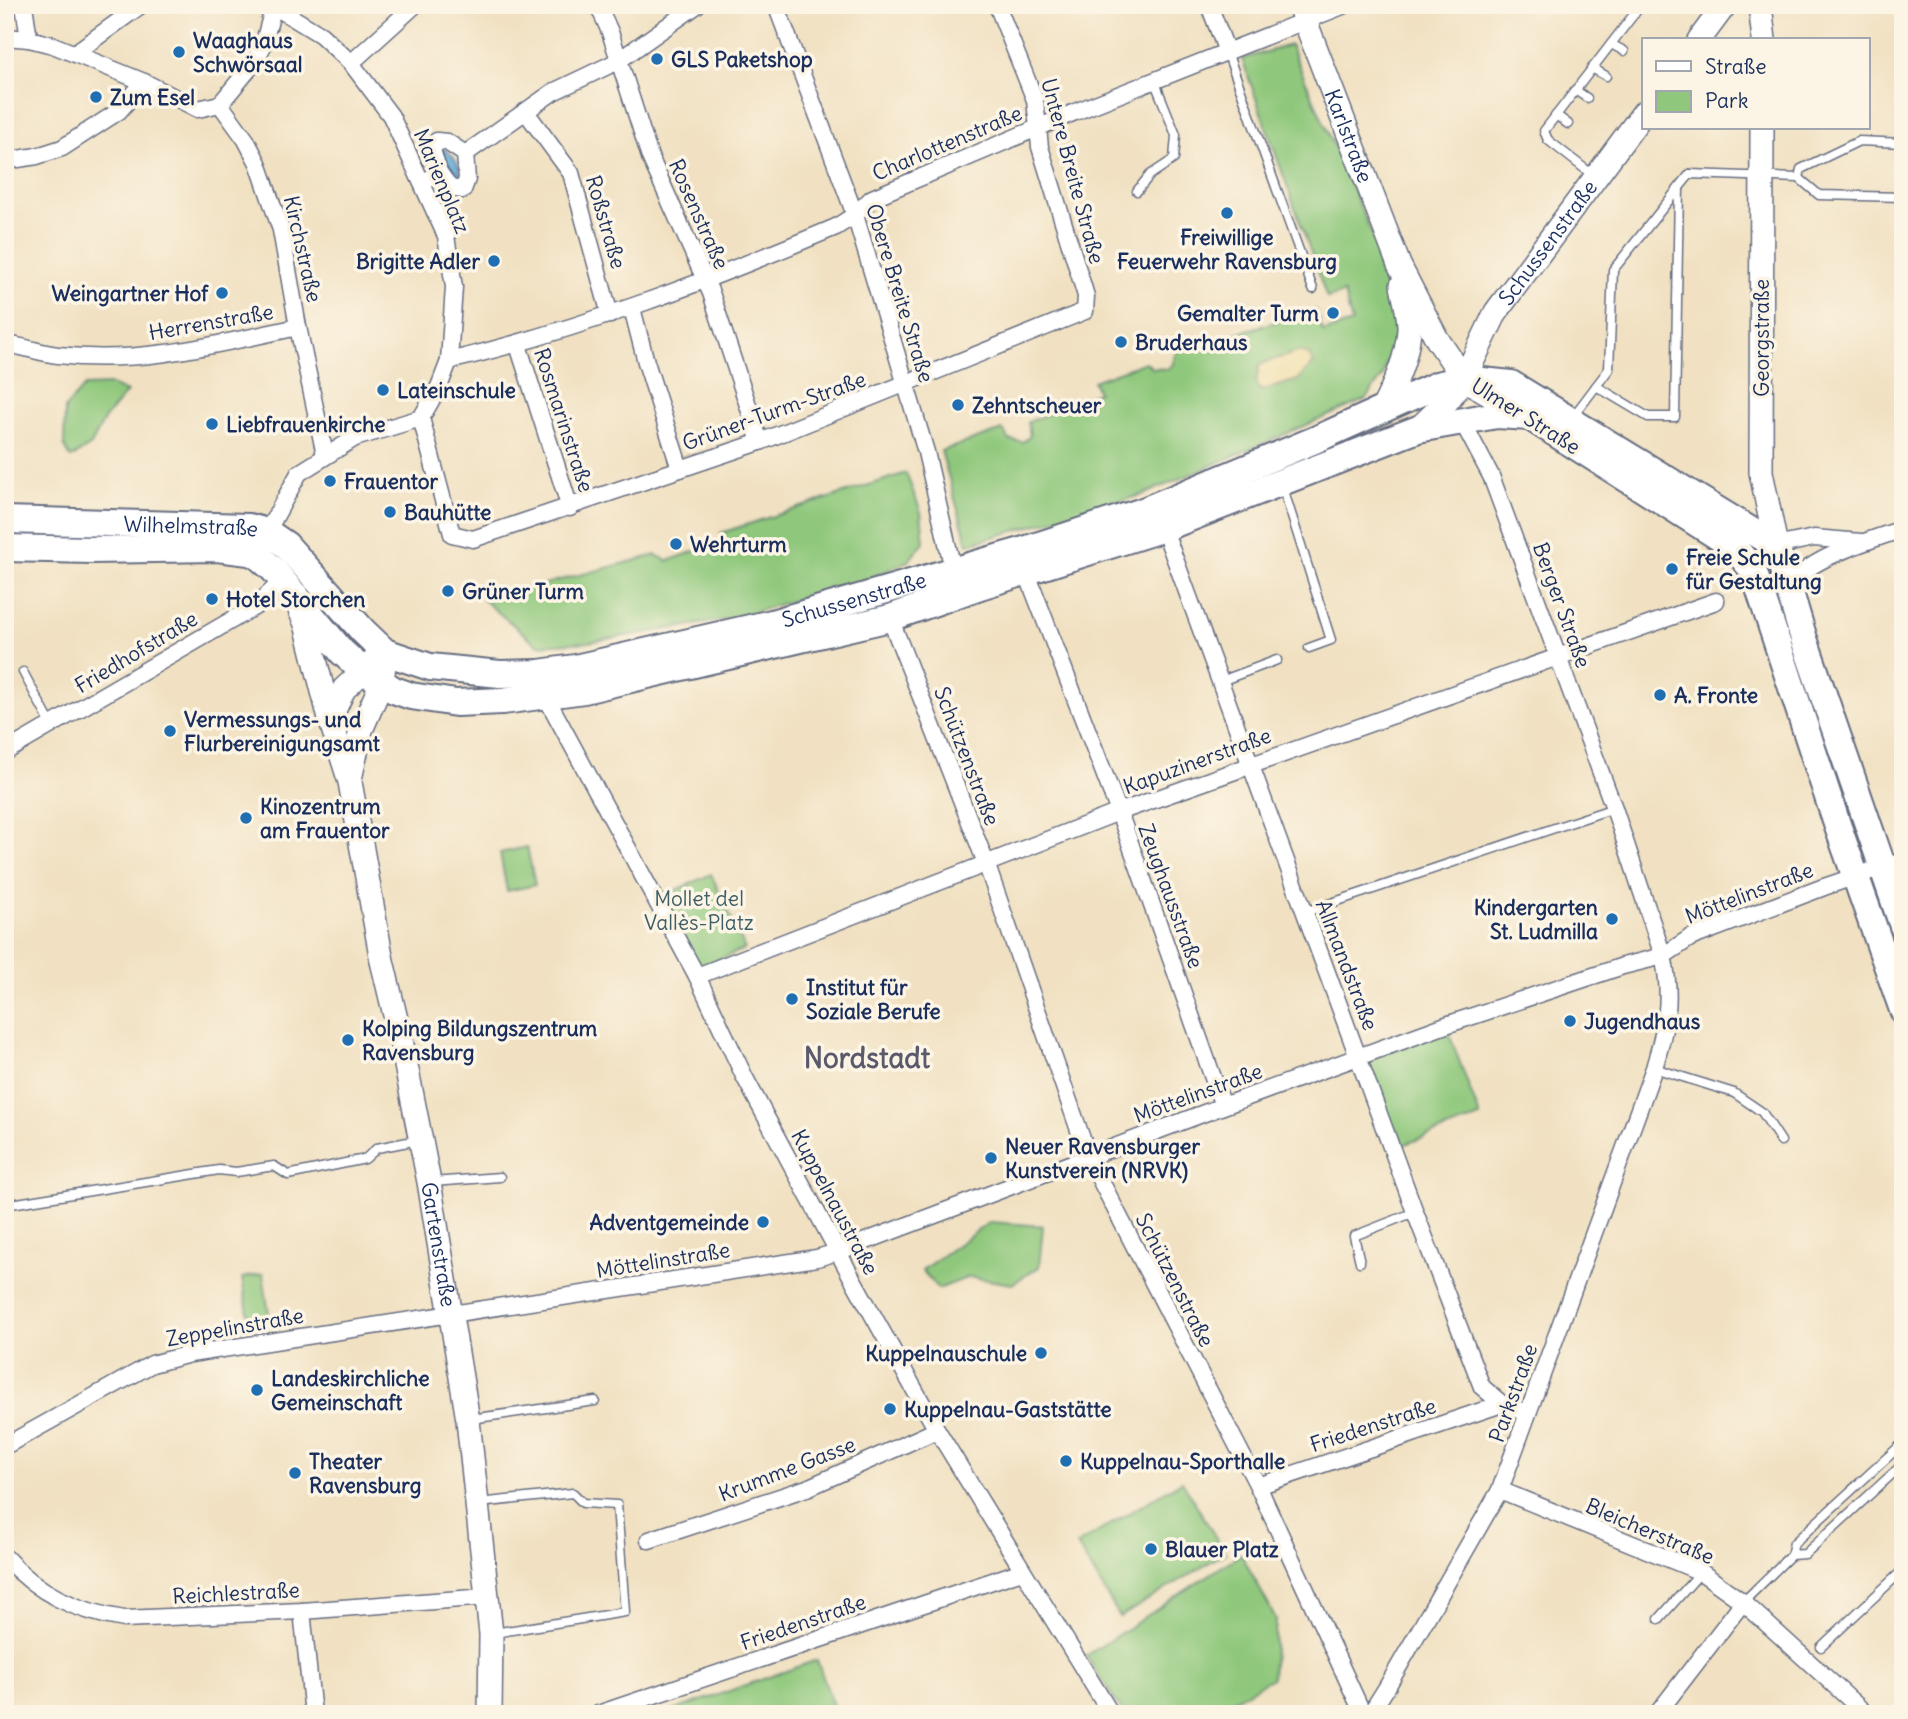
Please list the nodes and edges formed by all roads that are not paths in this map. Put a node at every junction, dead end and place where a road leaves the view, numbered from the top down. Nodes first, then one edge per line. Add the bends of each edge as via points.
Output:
1 (24, 5) edge
2 (141, 5) edge
3 (273, 5) edge
4 (415, 5) edge
5 (598, 5) edge
6 (697, 5) edge
7 (776, 5) edge
8 (997, 5) edge
9 (1209, 5) edge
10 (1345, 5) edge
11 (1641, 5) edge
12 (1726, 5) edge
13 (1760, 5) edge
14 (1302, 13) edge
15 (5, 37) edge
16 (29, 38) junction
17 (1701, 38) edge
18 (1764, 38) edge
19 (1611, 44) junction
20 (1625, 51) dead end
21 (1227, 52) junction
22 (75, 53) junction
23 (618, 61) junction
24 (351, 63) junction
25 (1592, 68) junction
26 (1606, 76) dead end
27 (1154, 80) junction
28 (141, 86) junction
29 (1575, 90) junction
30 (1587, 98) dead end
31 (220, 104) junction
32 (526, 112) junction
33 (1556, 115) junction
34 (1642, 115) edge
35 (1568, 124) dead end
36 (1037, 127) junction
37 (1762, 130) edge
38 (1903, 143) edge
39 (464, 154) junction
40 (5, 161) edge
41 (439, 172) junction
42 (1594, 176) junction
43 (1761, 177) junction
44 (1800, 178) junction
45 (424, 183) junction
46 (1679, 187) junction
47 (1137, 191) dead end
48 (1903, 197) edge
49 (855, 215) junction
50 (1399, 265) junction
51 (707, 281) junction
52 (1313, 289) dead end
53 (632, 308) junction
54 (1085, 311) joint
55 (610, 315) junction
56 (298, 327) junction
57 (5, 344) edge
58 (518, 345) junction
59 (449, 361) junction
60 (1464, 379) junction
61 (906, 384) junction
62 (1596, 386) junction
63 (1382, 410) junction
64 (1530, 417) junction
65 (421, 418) junction
66 (1570, 420) junction
67 (1462, 421) junction
68 (1418, 429) junction
69 (760, 442) junction
70 (325, 455) junction
71 (680, 469) junction
72 (1281, 482) junction
73 (570, 508) junction
74 (1160, 516) junction
75 (5, 520) edge
76 (1903, 529) edge
77 (1863, 542) junction
78 (262, 543) junction
79 (1776, 546) junction
80 (5, 548) edge
81 (953, 569) junction
82 (1031, 584) dead end
83 (980, 586) junction
84 (288, 587) junction
85 (1791, 595) junction
86 (1716, 601) dead end
87 (893, 625) junction
88 (1309, 648) dead end
89 (385, 652) junction
90 (1558, 657) junction
91 (1277, 660) dead end
92 (23, 672) dead end
93 (372, 676) junction
94 (1221, 681) junction
95 (547, 697) junction
96 (330, 719) junction
97 (52, 726) junction
98 (5, 751) edge
99 (1251, 764) junction
100 (350, 782) junction
101 (1614, 808) junction
102 (1119, 812) junction
103 (986, 863) junction
104 (1893, 863) edge
105 (1855, 875) junction
106 (1304, 912) junction
107 (1903, 926) edge
108 (1663, 956) junction
109 (697, 976) junction
110 (1903, 1010) edge
111 (1359, 1057) junction
112 (1654, 1068) junction
113 (1223, 1106) junction
114 (421, 1140) junction
115 (1781, 1142) dead end
116 (1088, 1157) junction
117 (500, 1177) dead end
118 (429, 1182) junction
119 (5, 1205) edge
120 (1415, 1212) junction
121 (837, 1252) junction
122 (1360, 1262) dead end
123 (451, 1314) junction
124 (595, 1401) dead end
125 (1502, 1405) junction
126 (1528, 1413) junction
127 (468, 1420) junction
128 (937, 1430) junction
129 (1903, 1443) edge
130 (5, 1446) edge
131 (1903, 1464) edge
132 (1258, 1486) junction
133 (1500, 1490) junction
134 (478, 1503) junction
135 (649, 1540) dead end
136 (1791, 1555) junction
137 (5, 1558) edge
138 (1903, 1570) edge
139 (1022, 1571) junction
140 (1700, 1572) junction
141 (487, 1597) junction
142 (1743, 1602) junction
143 (302, 1611) junction
144 (1659, 1619) dead end
145 (491, 1634) junction
146 (1821, 1647) dead end
147 (313, 1714) edge
148 (491, 1714) edge
149 (598, 1714) edge
150 (1111, 1714) edge
151 (1363, 1714) edge
152 (1370, 1714) edge
153 (1657, 1714) edge
154 (1866, 1714) edge

1 - 16 street
2 - 22 street
3 - 24 street, Marienplatz via 321,35
3 - 31 street, Marienplatz via 263,46
4 - 24 street
5 - 23 street, Rosenstraße
6 - 23 street
7 - 49 street, Obere Breite Straße
8 - 36 street, Untere Breite Straße via 1035,100
9 - 21 street
10 - 14 street, Charlottenstraße
11 - 19 lane via 1638,15
12 - 17 main road
13 - 18 main road
14 - 21 street, Charlottenstraße
14 - 50 main road, Karlstraße
15 - 16 street
16 - 22 street
19 - 20 lane
19 - 25 lane
21 - 27 street, Charlottenstraße
21 - 52 lane
22 - 28 street
23 - 32 street via 553,92
23 - 51 street, Rosenstraße via 650,157
24 - 45 street, Marienplatz via 391,116
25 - 26 lane
25 - 29 lane
27 - 36 street, Charlottenstraße
27 - 47 lane via 1176,135 1174,159 1150,175
28 - 31 street via 198,108
28 - 40 street via 119,111 62,148
29 - 30 lane
29 - 33 lane
31 - 56 street, Kirchstraße via 246,140 274,207
32 - 39 street
32 - 55 street, Roßstraße via 571,173
33 - 35 lane
33 - 42 lane via 1544,131 1549,140
34 - 42 main road, Schussenstraße
36 - 49 street, Charlottenstraße via 872,198
36 - 54 street, Untere Breite Straße via 1086,296
37 - 43 main road, Georgstraße
38 - 44 lane via 1859,141 1801,169
39 - 41 street via 437,141 432,150
39 - 41 street via 467,179 463,190 450,188
41 - 45 street
42 - 60 main road, Schussenstraße via 1496,312
43 - 44 lane
43 - 46 lane via 1690,174
43 - 79 main road, Georgstraße via 1761,472
44 - 48 lane via 1819,195
45 - 59 street, Marienplatz via 446,236 452,268
46 - 62 lane via 1613,270 1609,369
46 - 62 lane via 1675,416 1648,417
49 - 51 street, Charlottenstraße
49 - 61 street, Obere Breite Straße
50 - 60 main road, Karlstraße via 1437,339
50 - 63 main road, Karlstraße via 1409,328 1398,378
51 - 53 street, Charlottenstraße
51 - 69 street, Rosenstraße
53 - 55 street, Charlottenstraße
53 - 71 street
54 - 61 street, Grüner-Turm-Straße
55 - 58 street, Charlottenstraße
56 - 57 street, Herrenstraße via 170,354 57,355
56 - 70 street, Kirchstraße
58 - 59 street, Charlottenstraße
58 - 73 street, Rosmarinstraße
59 - 65 street, Marienplatz
60 - 63 main road, Schussenstraße via 1422,391
60 - 64 main road, Ulmer Straße
60 - 66 main road, Ulmer Straße via 1511,384
60 - 68 main road, Schussenstraße
61 - 69 street, Grüner-Turm-Straße
61 - 81 street, Obere Breite Straße
62 - 66 lane
63 - 74 main road, Schussenstraße
64 - 67 main road, Schussenstraße via 1497,415
64 - 105 main road, Ulmer Straße via 1733,546 1753,570
65 - 70 street via 355,438
65 - 73 street, Grüner-Turm-Straße via 453,534 473,539
66 - 79 main road, Ulmer Straße
67 - 68 main road, Schussenstraße
67 - 90 street, Berger Straße via 1491,476
68 - 72 main road, Schussenstraße
69 - 71 street, Grüner-Turm-Straße
70 - 78 street via 299,473
71 - 73 street, Grüner-Turm-Straße
72 - 74 main road, Schussenstraße
72 - 88 lane via 1331,640
74 - 81 main road, Schussenstraße
74 - 83 main road, Schussenstraße
74 - 94 street, Allmandstraße
75 - 78 main road, Wilhelmstraße via 249,527
76 - 77 street
77 - 79 street via 1814,538
77 - 85 street via 1801,574
78 - 80 main road, Wilhelmstraße via 249,552
78 - 84 main road, Schussenstraße
78 - 89 main road, Schussenstraße via 286,545
79 - 85 main road
81 - 83 street
81 - 89 main road, Schussenstraße via 772,623 575,668 479,673 430,667
82 - 102 street, Zeughausstraße
83 - 87 main road, Schussenstraße
84 - 93 main road, Schussenstraße via 342,652
84 - 96 main road via 306,624
84 - 97 street, Friedhofstraße
85 - 104 main road
86 - 90 street, Kapuzinerstraße
87 - 95 main road, Schussenstraße
87 - 103 street, Schützenstraße
89 - 93 main road, Gartenstraße
90 - 99 street, Kapuzinerstraße
90 - 101 street, Berger Straße
91 - 94 lane
92 - 97 lane
93 - 95 main road, Schussenstraße via 411,696 456,703
93 - 96 main road, Gartenstraße via 344,690
93 - 100 main road, Gartenstraße
94 - 99 street, Allmandstraße
95 - 109 street, Kuppelnaustraße
96 - 100 main road, Gartenstraße
97 - 98 street, Friedhofstraße
99 - 102 street, Kapuzinerstraße
99 - 106 street, Allmandstraße
100 - 114 main road, Gartenstraße
101 - 106 lane
101 - 108 street, Berger Straße
102 - 103 street, Kapuzinerstraße
102 - 113 street, Zeughausstraße
103 - 109 street, Kapuzinerstraße
103 - 116 street, Schützenstraße
104 - 105 street, Möttelinstraße
104 - 107 main road
105 - 108 street, Möttelinstraße via 1690,938
105 - 110 main road, Ulmer Straße
106 - 111 street, Allmandstraße
108 - 111 street, Möttelinstraße via 1623,965
108 - 112 street, Parkstraße via 1669,1007
109 - 121 street, Kuppelnaustraße
111 - 113 street, Möttelinstraße
111 - 120 street, Allmandstraße
112 - 115 lane via 1734,1093 1762,1112
112 - 126 street, Parkstraße
113 - 116 street, Möttelinstraße
114 - 118 main road, Gartenstraße
114 - 119 lane via 377,1148 365,1159 288,1175 274,1166 219,1170
116 - 121 street, Möttelinstraße
116 - 132 street, Schützenstraße
117 - 118 lane
118 - 123 main road, Gartenstraße
120 - 122 lane via 1354,1236
120 - 125 street, Allmandstraße via 1482,1387
121 - 123 street, Möttelinstraße
121 - 128 street, Kuppelnaustraße
123 - 127 main road, Gartenstraße
123 - 130 street, Zeppelinstraße via 190,1354 152,1364
124 - 127 lane
125 - 126 street
125 - 132 street, Friedenstraße
126 - 133 street, Parkstraße
127 - 134 main road, Gartenstraße
128 - 135 street, Krumme Gasse via 807,1488
128 - 139 street, Kuppelnaustraße
129 - 136 lane via 1794,1543
131 - 136 lane via 1805,1554
132 - 151 street, Schützenstraße
133 - 140 street, Bleicherstraße
133 - 152 street, Parkstraße
134 - 141 main road, Gartenstraße
134 - 145 lane via 573,1493 583,1503 617,1506 625,1612
136 - 142 lane
137 - 143 street, Reichlestraße via 36,1587 99,1615 136,1619
138 - 146 lane
139 - 149 street, Friedenstraße
139 - 150 street, Kuppelnaustraße
140 - 142 street, Bleicherstraße
140 - 144 lane
141 - 143 street, Reichlestraße
141 - 145 main road, Gartenstraße
142 - 153 street
142 - 154 street, Bleicherstraße
143 - 147 street
145 - 148 main road, Gartenstraße

